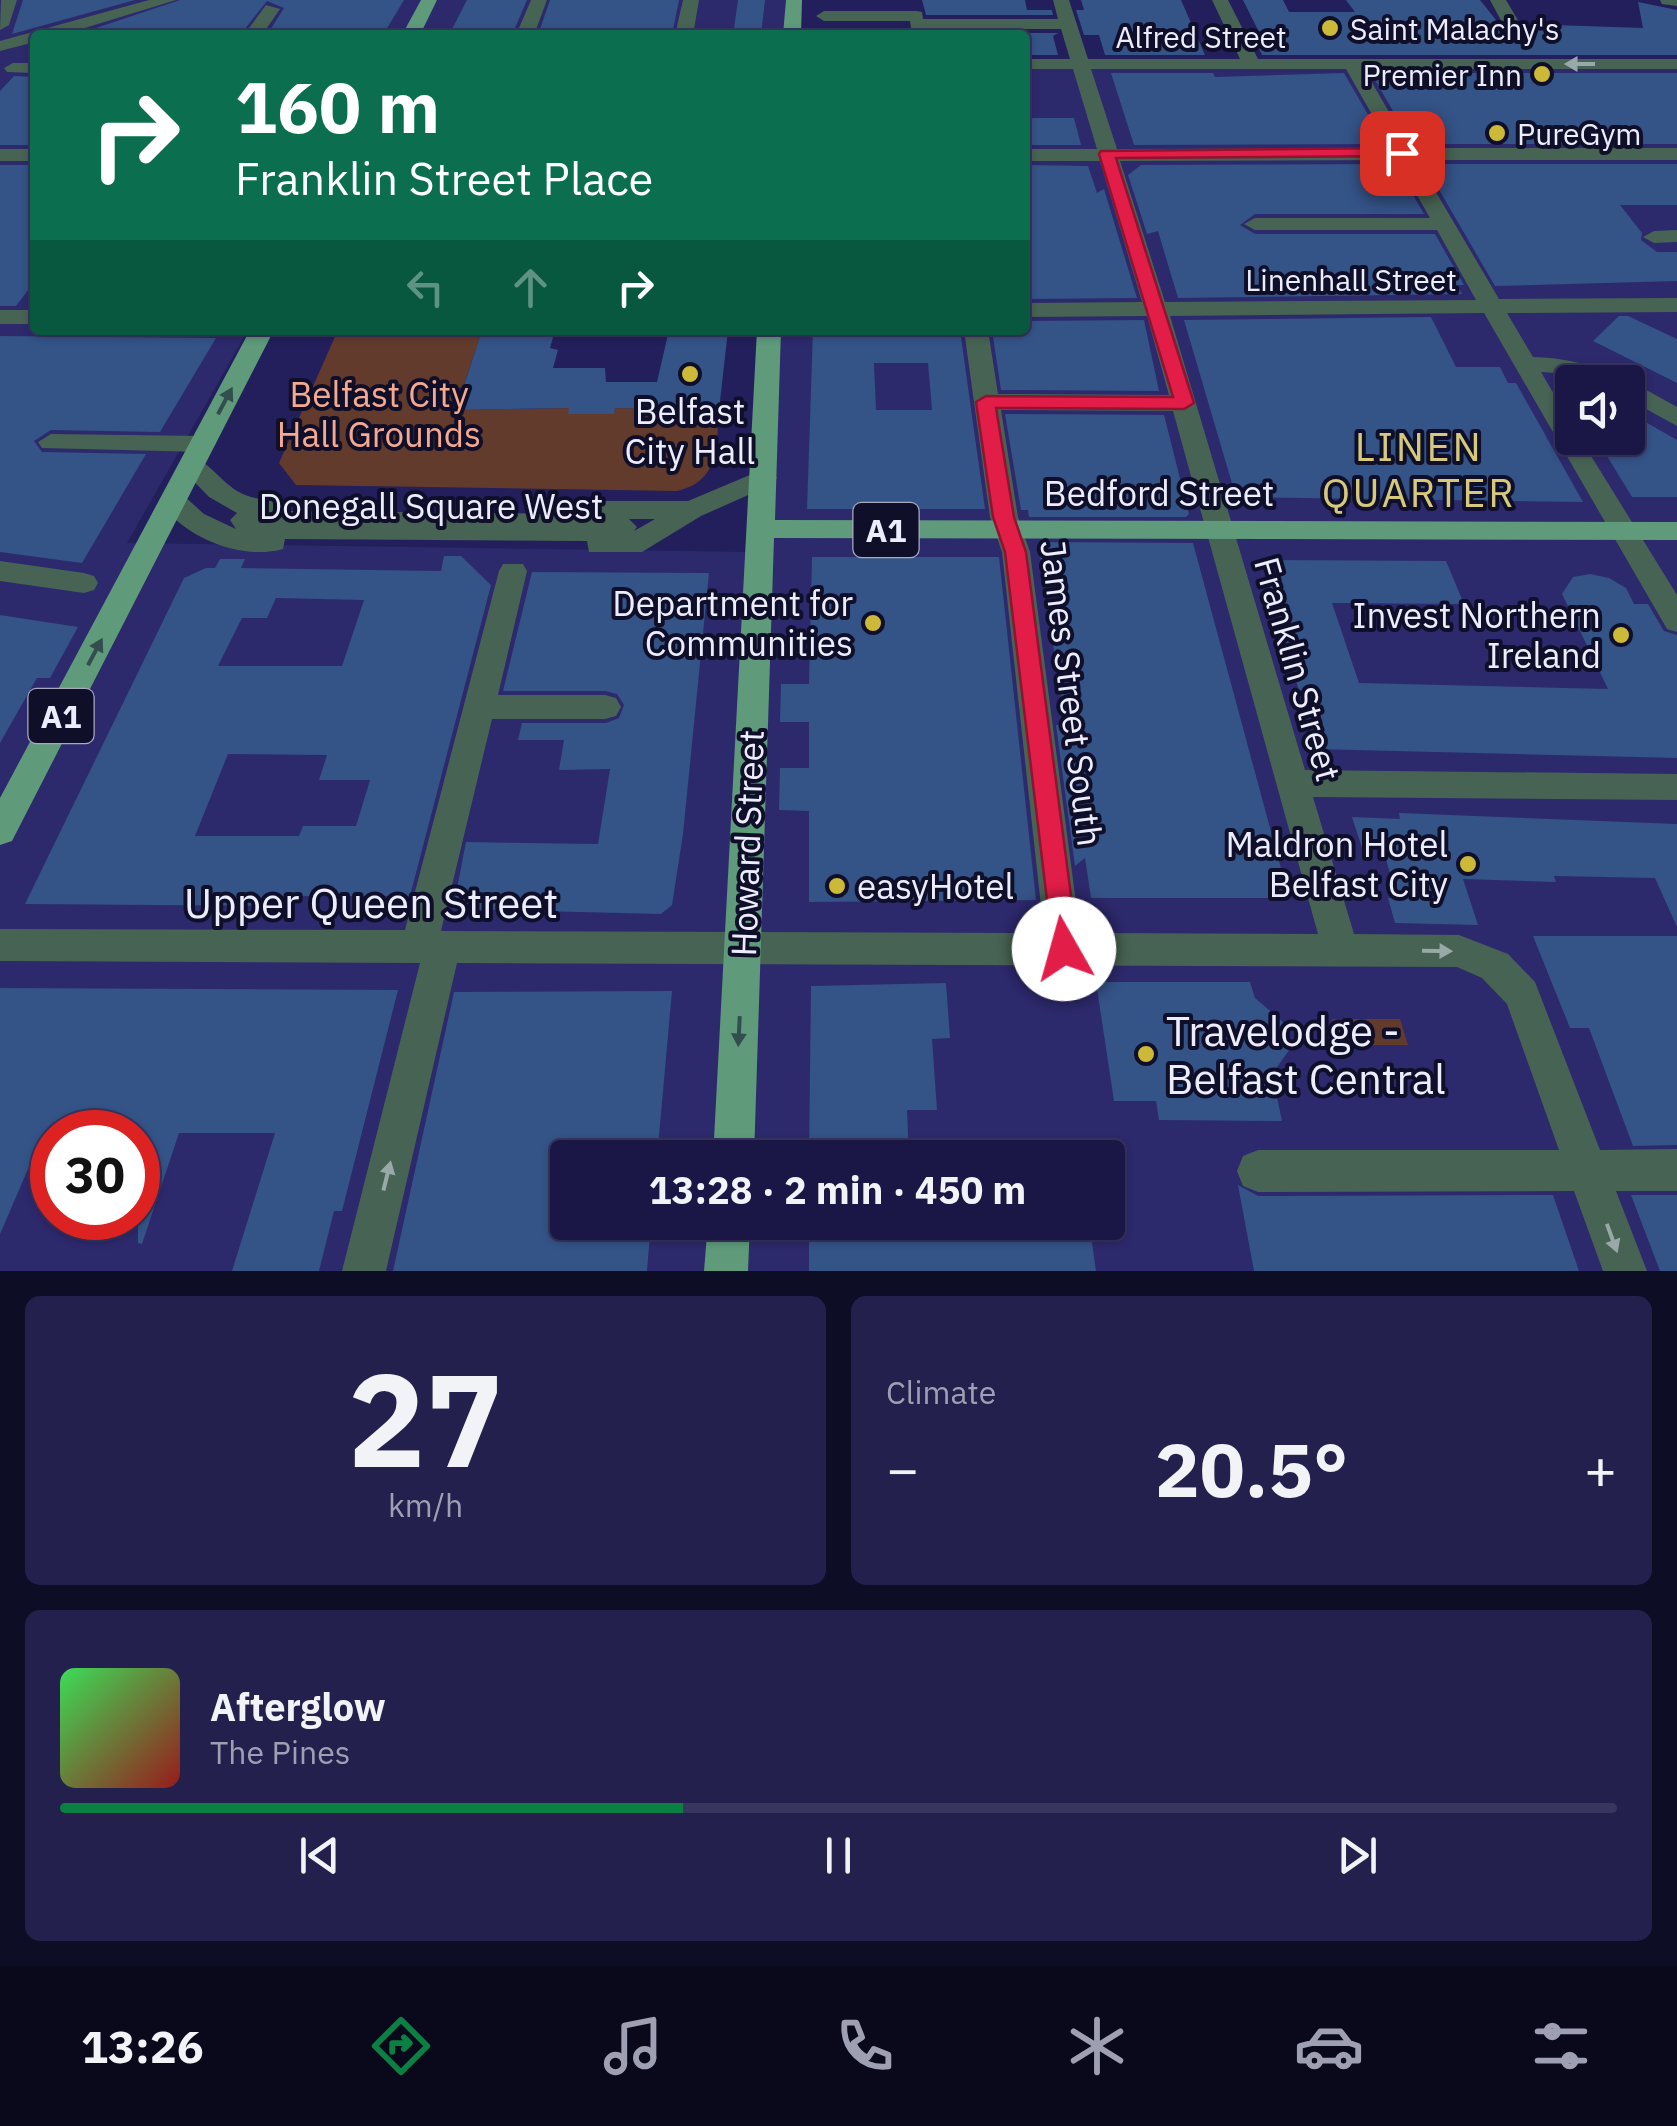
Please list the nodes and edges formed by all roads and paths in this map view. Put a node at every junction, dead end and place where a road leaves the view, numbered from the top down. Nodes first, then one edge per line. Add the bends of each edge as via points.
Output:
1 (9, 0) edge
2 (168, 0) edge
3 (428, 0) edge
4 (539, 0) edge
5 (691, 0) edge
6 (794, 0) edge
7 (1061, 0) edge
8 (1220, 0) edge
9 (1498, 0) edge
10 (1668, 0) edge
11 (1677, 1) edge
12 (272, 8) dead end
13 (824, 9) edge
14 (916, 15) edge
15 (1510, 22) dead end
16 (1068, 24) junction
17 (0, 25) edge
18 (62, 30) edge
19 (257, 30) edge
20 (413, 30) edge
21 (527, 30) edge
22 (685, 30) edge
23 (792, 30) edge
24 (30, 38) edge
25 (0, 46) edge
26 (1030, 64) edge
27 (1082, 64) junction
28 (1252, 64) junction
29 (1352, 64) junction
30 (1677, 64) edge
31 (4, 68) edge
32 (30, 68) edge
33 (1402, 153) junction
34 (2, 154) edge
35 (30, 154) edge
36 (1107, 154) junction
37 (1677, 154) edge
38 (1030, 155) edge
39 (1255, 224) dead end
40 (1444, 224) junction
41 (1654, 236) dead end
42 (1677, 236) edge
43 (1676, 306) edge
44 (1154, 308) junction
45 (1495, 309) junction
46 (1030, 310) edge
47 (0, 317) edge
48 (30, 317) edge
49 (259, 335) edge
50 (769, 335) edge
51 (977, 335) edge
52 (1526, 364) junction
53 (1571, 365) edge
54 (1645, 400) edge
55 (986, 402) junction
56 (1184, 403) junction
57 (1677, 418) edge
58 (51, 442) dead end
59 (197, 455) junction
60 (764, 478) junction
61 (173, 501) junction
62 (690, 510) junction
63 (623, 527) joint
64 (761, 529) junction
65 (1219, 530) junction
66 (1624, 530) junction
67 (1677, 530) edge
68 (1012, 531) junction
69 (513, 571) dead end
70 (0, 572) edge
71 (84, 583) dead end
72 (1677, 621) edge
73 (479, 707) junction
74 (605, 708) dead end
75 (1293, 782) junction
76 (1677, 787) edge
77 (0, 831) edge
78 (0, 944) edge
79 (742, 947) junction
80 (431, 948) junction
81 (1064, 949) junction
82 (1340, 950) junction
83 (734, 1140) edge
84 (1587, 1168) junction
85 (1677, 1170) edge
86 (1258, 1171) dead end
87 (728, 1240) edge
88 (364, 1271) edge
89 (726, 1271) edge
90 (1625, 1271) edge

1 - 17 street
2 - 18 street
3 - 20 main road
4 - 21 street
5 - 22 street
6 - 23 main road
7 - 16 street, Franklin Street
8 - 28 street
9 - 15 street
10 - 11 street
12 - 19 street
13 - 14 street
14 - 16 street
16 - 27 street, Franklin Street
24 - 25 street
26 - 27 street, Alfred Street
27 - 28 street, Alfred Street
27 - 36 street, Franklin Street
28 - 29 street, Alfred Street
30 -> 29 street, Alfred Street
29 - 33 street
31 - 32 street
33 - 36 street
33 - 37 street
33 - 40 street
34 - 35 street
36 - 38 street
36 - 44 street, Franklin Street
39 - 40 street
40 - 45 street
41 - 42 street
43 - 45 street, Linenhall Street
44 - 45 street, Linenhall Street
44 - 46 street, Linenhall Street
44 - 56 street, Franklin Street
45 - 52 street
47 - 48 street
59 -> 49 main road, A1
50 - 60 main road, Howard Street
51 - 55 street, James Street South
52 - 53 street
52 - 66 street
54 - 57 street
55 - 56 street
55 - 68 street, James Street South via 1004,517
56 - 65 street, Franklin Street
58 - 59 street
59 - 61 main road, A1
59 - 62 street, Donegall Square West via 223,496 262,510
60 - 62 street, Donegall Square West
60 - 64 main road, Howard Street
61 - 62 street, Donegall Square West via 195,522 239,542 632,545
77 -> 61 main road, A1
63 - 63 street via 594,524 244,520 250,529
64 - 68 main road, Bedford Street / A1
64 - 79 main road, Howard Street
65 - 66 main road, Bedford Street / A1
65 - 68 main road, Bedford Street / A1
65 - 75 street, Franklin Street
66 - 67 main road, Bedford Street / A1
66 - 72 street
68 - 81 street, James Street South
69 - 73 street
70 - 71 street
73 - 74 street
73 - 80 street
75 - 76 street
75 - 82 street, Franklin Street
78 - 80 street, Upper Queen Street
79 - 80 street, Upper Queen Street
79 - 81 street, Upper Queen Street
79 -> 83 main road, Howard Street
88 -> 80 street
81 - 82 street, Upper Queen Street
82 -> 84 street, Upper Queen Street via 1459,952 1478,956 1511,979
84 - 85 street
84 - 86 street
84 -> 90 street, Upper Queen Street
87 - 89 main road

